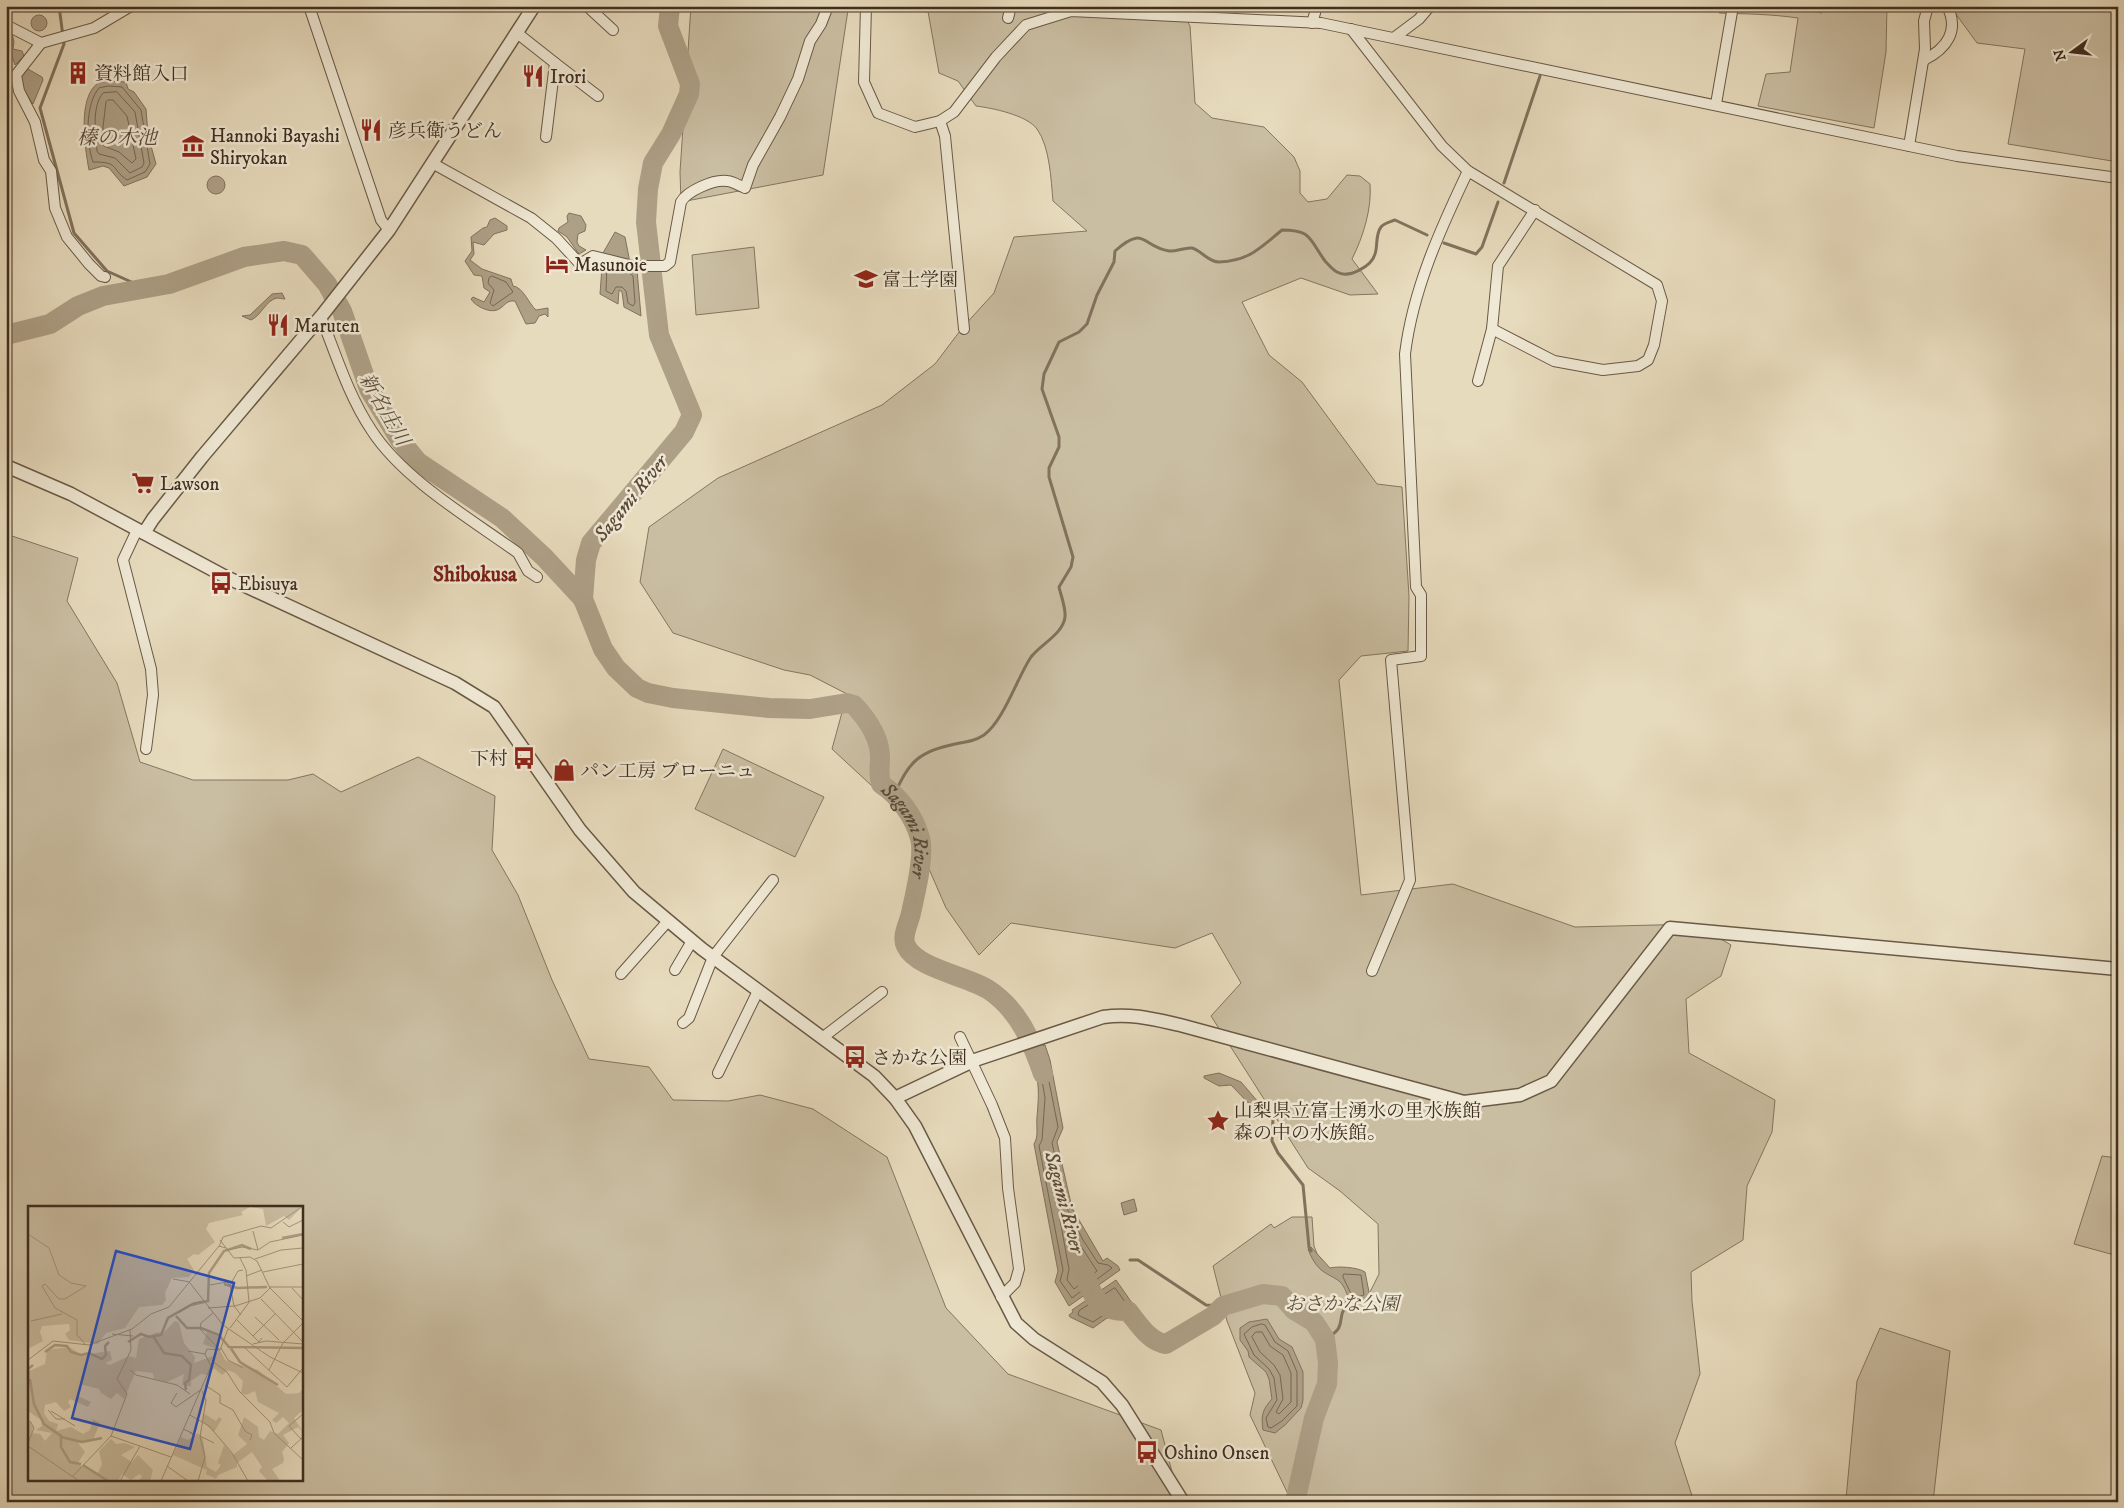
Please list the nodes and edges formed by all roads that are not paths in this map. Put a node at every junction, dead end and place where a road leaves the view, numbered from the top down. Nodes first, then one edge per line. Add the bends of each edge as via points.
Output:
1 (131, 6) edge
2 (309, 6) edge
3 (534, 6) edge
4 (587, 6) edge
5 (828, 6) edge
6 (866, 6) edge
7 (1011, 6) edge
8 (1317, 6) edge
9 (1430, 6) edge
10 (1733, 6) edge
11 (1928, 6) edge
12 (1947, 6) edge
13 (1008, 18) dead end
14 (1312, 23) junction
15 (6, 25) edge
16 (1351, 29) junction
17 (613, 30) dead end
18 (517, 33) junction
19 (1395, 37) junction
20 (41, 43) junction
21 (1924, 60) junction
22 (555, 63) junction
23 (598, 96) dead end
24 (1716, 104) junction
25 (940, 121) junction
26 (546, 137) dead end
27 (1909, 146) junction
28 (432, 163) junction
29 (1468, 171) junction
30 (2118, 178) edge
31 (1535, 210) junction
32 (389, 230) junction
33 (106, 277) dead end
34 (322, 315) junction
35 (964, 328) dead end
36 (1492, 329) junction
37 (1478, 381) dead end
38 (6, 466) edge
39 (141, 532) junction
40 (538, 577) dead end
41 (146, 749) dead end
42 (773, 880) dead end
43 (668, 921) junction
44 (692, 941) junction
45 (713, 957) junction
46 (2118, 969) edge
47 (676, 970) dead end
48 (1372, 971) dead end
49 (621, 974) dead end
50 (758, 991) junction
51 (882, 992) dead end
52 (683, 1023) dead end
53 (960, 1037) dead end
54 (822, 1038) junction
55 (973, 1062) junction
56 (718, 1073) dead end
57 (895, 1098) junction
58 (1002, 1297) junction
59 (1183, 1502) edge

1 - 20 street via 94,28
2 - 32 street via 381,220
3 - 18 street
4 - 17 street
5 - 28 street via 810,41 794,87 753,165 745,188 726,180 685,195 670,262 665,266 633,266 593,256 580,264 556,238 531,218
6 - 25 street via 864,82 878,113 915,127
7 - 13 street
8 - 14 street
9 - 19 street
10 - 24 street
11 - 21 street via 1924,21
12 - 21 street via 1952,27 1946,45
14 - 16 street
14 - 25 street via 1070,11 1026,25 996,57 954,112
15 - 20 street
16 - 19 street
16 - 29 street via 1442,146
18 - 22 street
18 - 28 street
19 - 24 street
20 - 33 street via 16,75 20,91 35,122 44,160 51,171 56,208 67,237 88,264
21 - 27 street
22 - 23 street
22 - 26 street
24 - 27 street
25 - 35 street via 946,136
27 - 30 street via 1957,156
28 - 32 street
29 - 31 street
29 - 48 street via 1433,243 1406,346 1416,587 1421,595 1421,656 1391,660 1410,880
31 - 36 street via 1498,266
31 - 36 street via 1657,285 1662,301 1654,345 1648,360 1638,366 1603,370 1554,361
32 - 34 street
34 - 39 street
34 - 40 street via 349,387 372,431 417,480 518,553 528,571
36 - 37 street
38 - 39 street via 71,494
39 - 41 street via 123,560 151,669 153,695
39 - 43 street via 226,577 455,683 494,707 580,830 634,892
42 - 45 street
43 - 44 street
43 - 49 street
44 - 45 street
44 - 47 street
45 - 50 street
45 - 52 street via 689,1018
46 - 55 street via 1670,928 1551,1081 1520,1095 1464,1102 1140,1015 1103,1017
50 - 54 street
50 - 56 street
51 - 54 street
53 - 55 street
54 - 57 street via 874,1076
55 - 57 street
55 - 58 street via 1005,1138 1019,1269 1016,1283
57 - 58 street via 915,1126
58 - 59 street via 1016,1323 1034,1339 1102,1382 1122,1405

